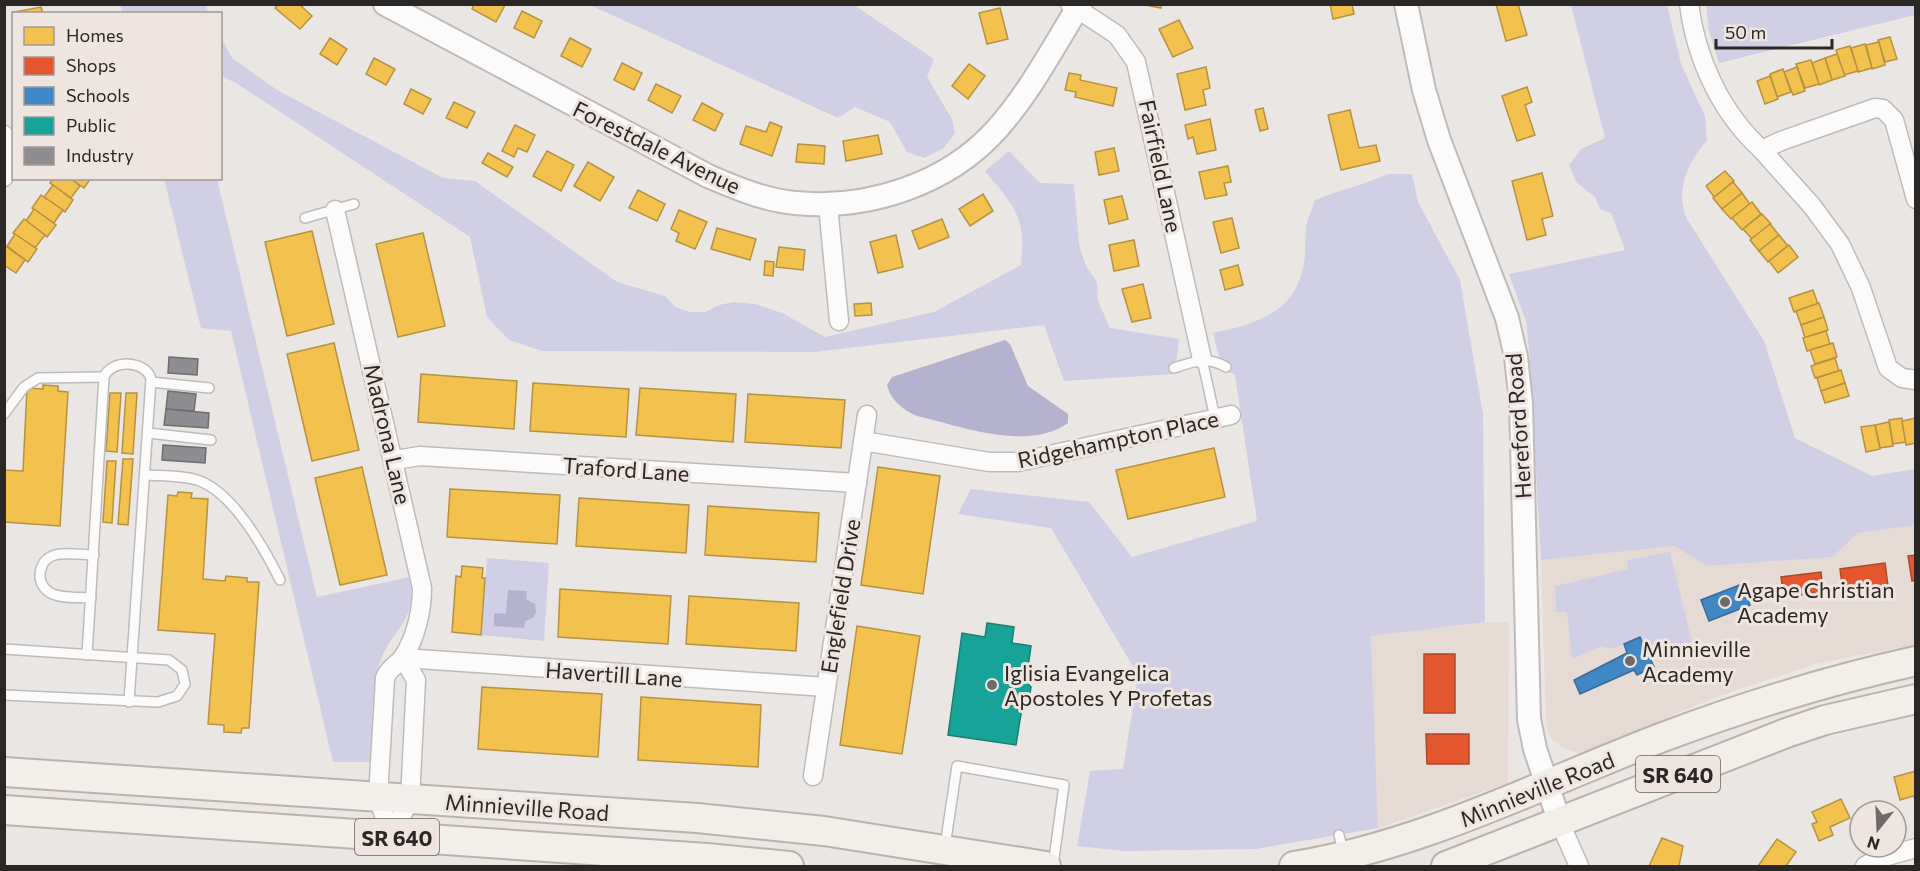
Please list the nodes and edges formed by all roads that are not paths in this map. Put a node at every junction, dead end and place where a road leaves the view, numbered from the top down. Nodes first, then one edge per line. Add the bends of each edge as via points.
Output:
1 (385, 4) edge
2 (1406, 4) edge
3 (1689, 4) edge
4 (1076, 6) edge
5 (4, 135) edge
6 (1762, 150) junction
7 (4, 177) edge
8 (1916, 199) edge
9 (354, 204) dead end
10 (828, 205) junction
11 (335, 210) junction
12 (304, 218) dead end
13 (839, 321) dead end
14 (1202, 359) junction
15 (1226, 367) dead end
16 (1174, 368) dead end
17 (105, 377) junction
18 (1916, 380) edge
19 (151, 382) junction
20 (209, 388) dead end
21 (4, 414) edge
22 (867, 415) dead end
23 (1223, 416) joint
24 (148, 433) junction
25 (211, 440) dead end
26 (863, 441) junction
27 (395, 460) junction
28 (145, 475) junction
29 (857, 483) junction
30 (94, 555) junction
31 (280, 580) dead end
32 (91, 598) junction
33 (4, 650) edge
34 (87, 655) junction
35 (132, 657) junction
36 (403, 658) junction
37 (1916, 661) edge
38 (826, 687) junction
39 (4, 695) edge
40 (1916, 699) edge
41 (129, 702) junction
42 (4, 772) edge
43 (813, 776) dead end
44 (1547, 787) junction
45 (378, 797) junction
46 (410, 799) junction
47 (4, 810) edge
48 (1560, 823) junction
49 (391, 837) junction
50 (945, 848) junction
51 (1916, 848) edge
52 (789, 867) edge
53 (1046, 867) edge
54 (1053, 867) edge
55 (1294, 867) edge
56 (1446, 867) edge
57 (1579, 867) edge
58 (1865, 867) edge

1 - 10 street, Forestdale Avenue via 708,176 762,196
2 - 44 street, Hereford Road via 1439,140 1493,280 1516,357 1521,403 1529,719
3 - 6 street via 1697,46 1708,74 1733,117
4 - 10 street, Forestdale Avenue via 1014,109 978,147 955,164 903,190
4 - 14 street, Fairfield Lane via 1117,35 1141,75
5 - 7 street via 9,159
6 - 8 street via 1864,111 1883,109 1894,120
6 - 18 street via 1840,244 1862,288 1888,368 1902,378
9 - 11 lane
10 - 13 street
11 - 12 lane
11 - 27 street, Madrona Lane
14 - 15 lane
14 - 16 lane
14 - 23 lane
17 - 19 lane via 116,364 141,366 150,374
17 - 21 lane via 38,378 24,387
17 - 30 lane
19 - 20 lane
19 - 24 lane
22 - 26 street, Englefield Drive
23 - 26 street, Ridgehampton Place via 1018,462 989,462
24 - 25 lane
24 - 28 lane
26 - 29 street, Englefield Drive
27 - 29 street, Traford Lane via 420,456
27 - 36 street, Madrona Lane via 422,588 418,620
28 - 31 lane via 193,479 209,486 256,537
28 - 35 lane
29 - 38 street, Englefield Drive
30 - 32 lane
30 - 32 lane via 58,554 44,562 39,572 43,587 49,592
32 - 34 lane
33 - 34 lane
34 - 35 lane
35 - 41 lane
35 - 41 lane via 175,662 182,670 185,684 182,692 170,700
36 - 38 street, Havertill Lane
36 - 45 street, Madrona Lane via 389,669 386,678
36 - 46 street via 416,680
37 - 44 main road, Minnieville Road / SR 640 via 1733,711
38 - 43 street, Englefield Drive
39 - 41 lane
40 - 48 main road, Minnieville Road / SR 640 via 1789,732
42 - 45 main road, Minnieville Road / SR 640
44 - 48 street, Hereford Road
44 - 55 main road, Minnieville Road / SR 640 via 1429,831 1342,846
45 - 46 main road, Minnieville Road / SR 640
45 - 49 street, Madrona Lane
46 - 49 street
46 - 50 main road, Minnieville Road / SR 640 via 697,818
47 - 49 main road, Minnieville Road / SR 640
48 - 56 main road, Minnieville Road / SR 640
48 - 57 street
49 - 52 main road, Minnieville Road / SR 640
50 - 53 main road, Minnieville Road / SR 640
50 - 54 lane via 957,766 1064,785
51 - 58 street via 1880,858

